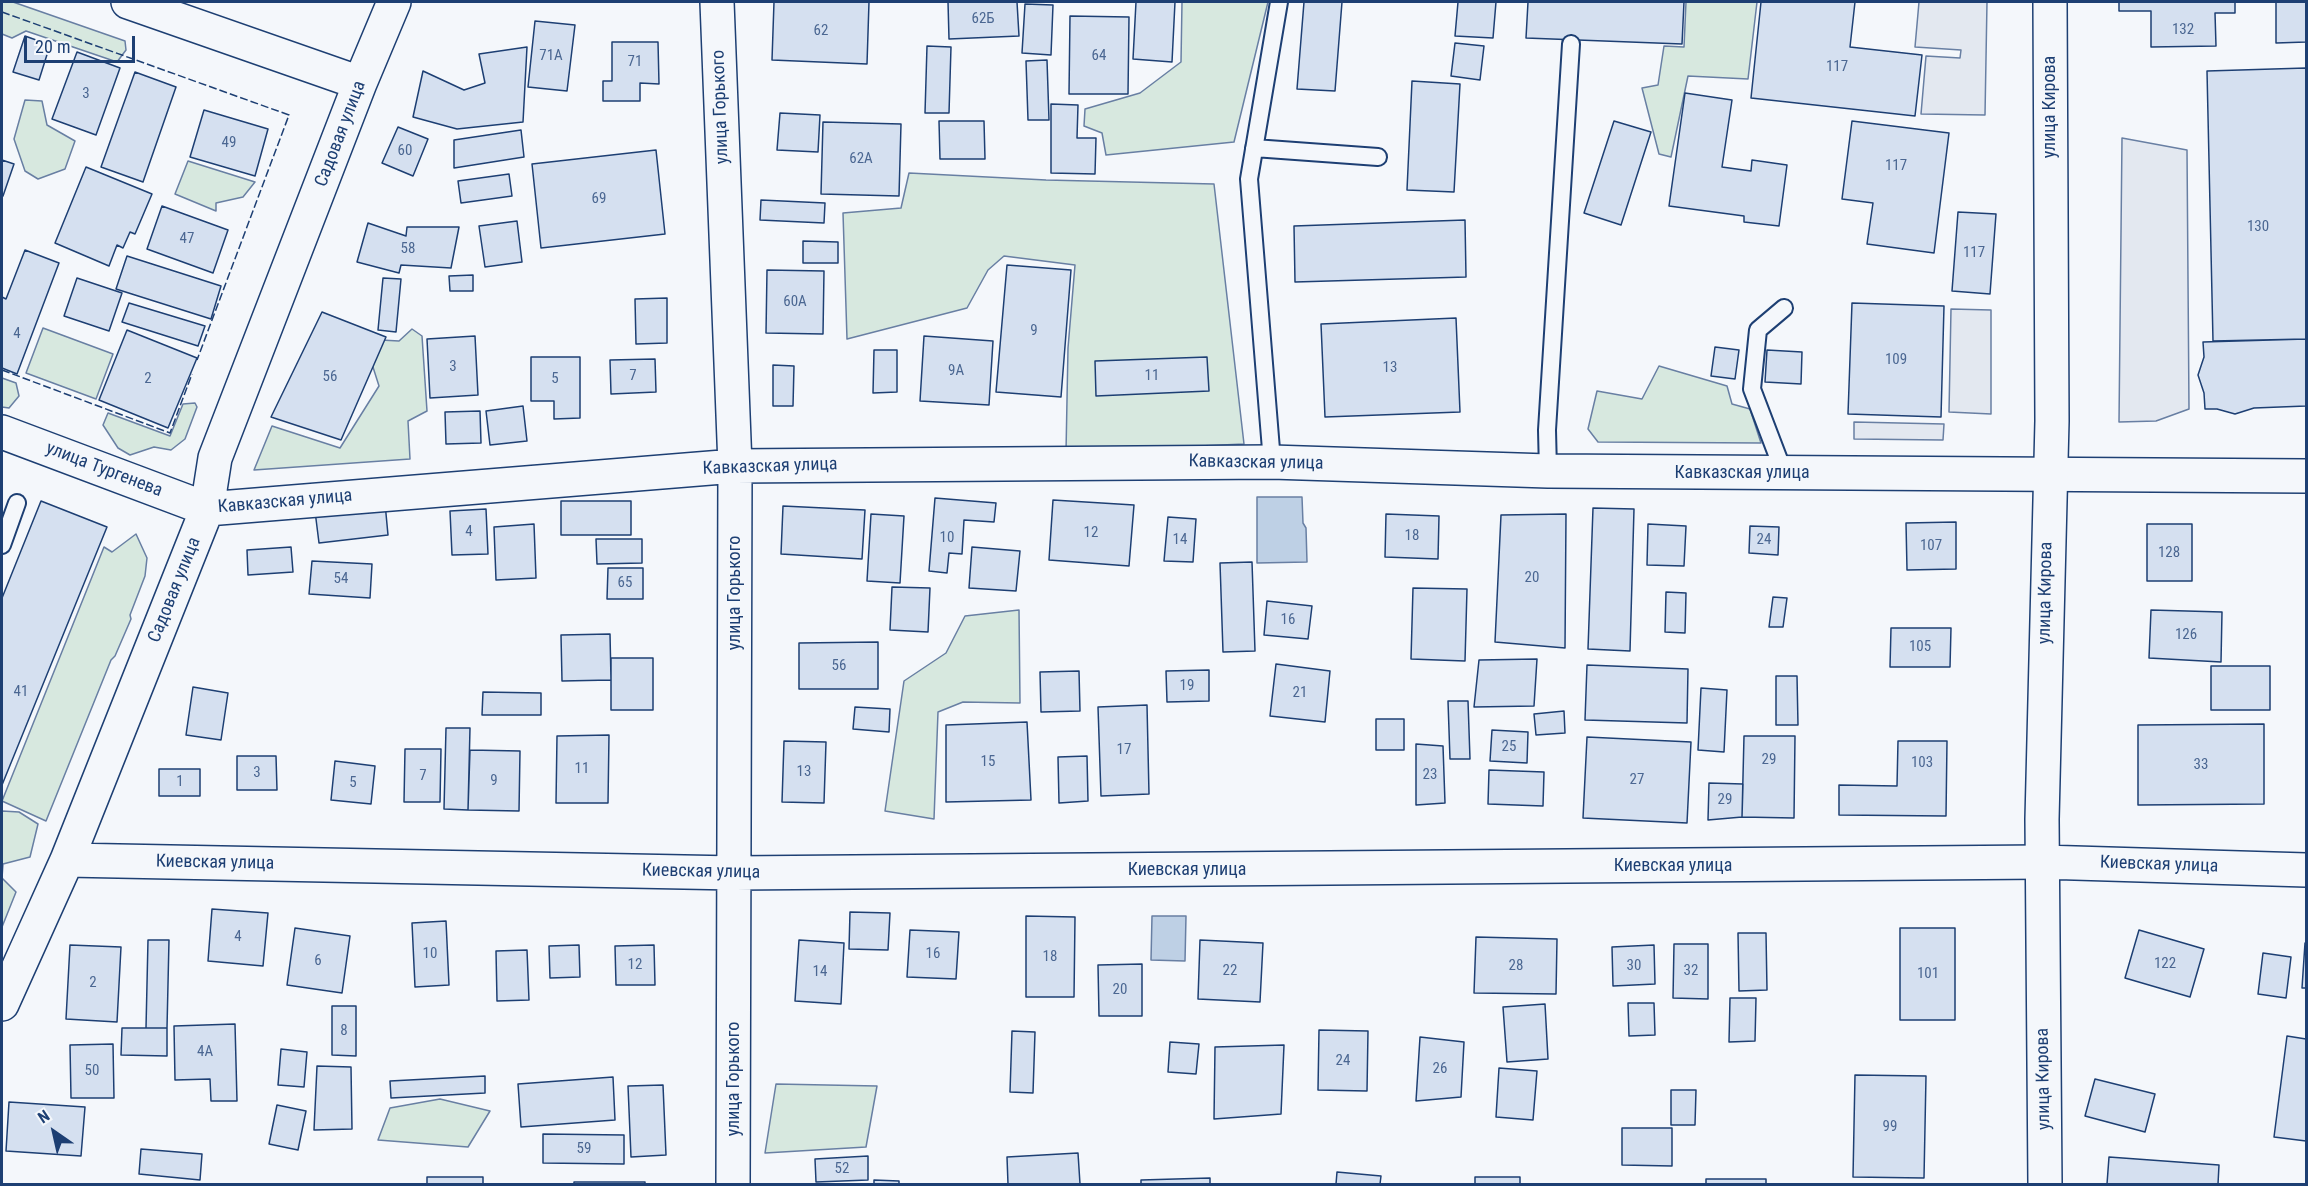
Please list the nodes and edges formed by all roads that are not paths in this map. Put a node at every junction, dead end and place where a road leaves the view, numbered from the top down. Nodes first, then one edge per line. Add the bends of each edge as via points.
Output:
1 (128, 2) edge
2 (394, 2) edge
3 (717, 2) edge
4 (1279, 2) edge
5 (2050, 2) edge
6 (1571, 44) dead end
7 (360, 83) junction
8 (1254, 148) junction
9 (1378, 157) dead end
10 (1784, 308) dead end
11 (2, 432) edge
12 (1272, 462) junction
13 (735, 466) junction
14 (1548, 471) junction
15 (1784, 473) junction
16 (2049, 476) junction
17 (2307, 476) edge
18 (17, 503) dead end
19 (207, 509) junction
20 (2, 545) edge
21 (67, 860) junction
22 (2042, 862) junction
23 (2307, 870) edge
24 (735, 873) junction
25 (2, 1004) edge
26 (734, 1185) edge
27 (2045, 1185) edge

1 - 7 street
2 - 7 street, Садовая улица
3 - 13 street, улица Горького
4 - 8 lane
5 - 16 street, улица Кирова
6 - 14 lane via 1547,430
7 - 19 street, Садовая улица via 215,458
8 - 9 lane
8 - 12 lane via 1249,179
10 - 15 lane via 1758,330 1752,389
11 - 19 street, улица Тургенева
12 - 13 street, Кавказская улица
12 - 14 street, Кавказская улица
13 - 19 street, Кавказская улица
13 - 24 street, улица Горького
14 - 15 street, Кавказская улица
15 - 16 street, Кавказская улица
16 - 17 street, Кавказская улица
16 - 22 street, улица Кирова
18 - 20 lane
19 - 21 street, Садовая улица
21 - 24 street, Киевская улица
21 - 25 street, Садовая улица
22 - 23 street, Киевская улица
22 - 24 street, Киевская улица
22 - 27 street, улица Кирова
24 - 26 street, улица Горького

